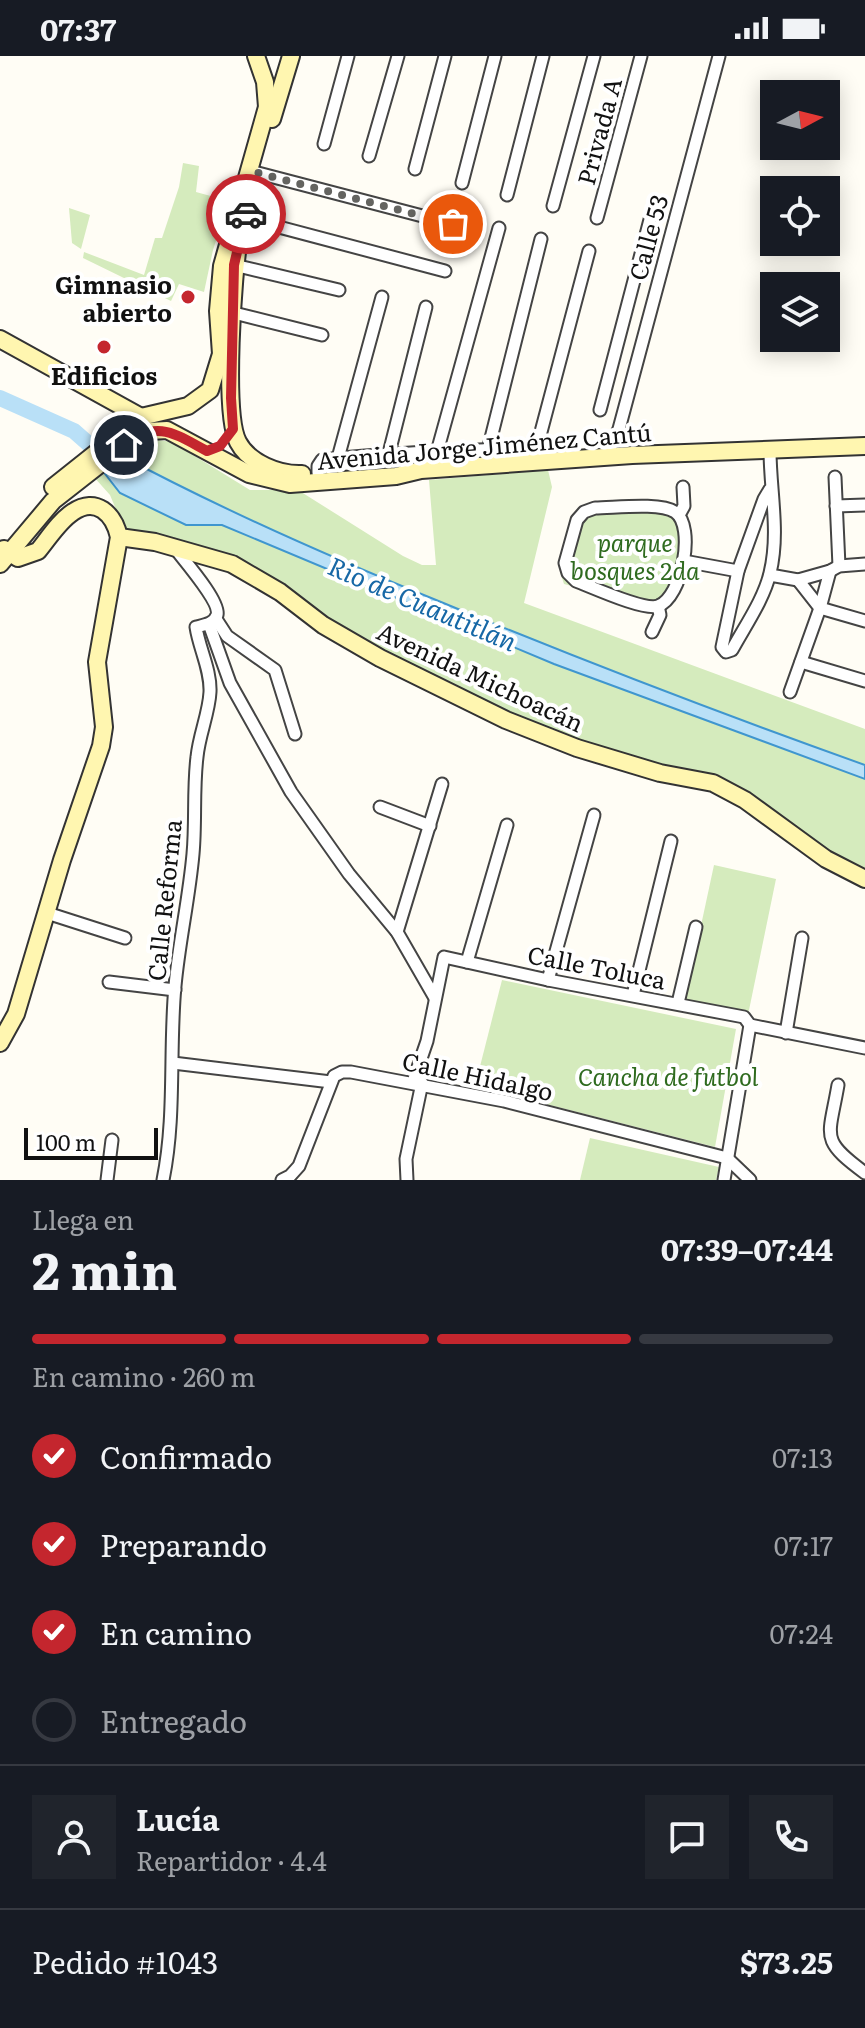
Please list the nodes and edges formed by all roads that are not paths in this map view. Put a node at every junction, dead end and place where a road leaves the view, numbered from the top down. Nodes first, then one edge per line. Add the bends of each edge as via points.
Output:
1 (256, 56) edge
2 (291, 56) edge
3 (348, 56) edge
4 (398, 56) edge
5 (445, 56) edge
6 (495, 56) edge
7 (543, 56) edge
8 (594, 56) edge
9 (641, 56) edge
10 (719, 56) edge
11 (324, 144) dead end
12 (369, 156) dead end
13 (415, 169) dead end
14 (258, 173) junction
15 (462, 183) dead end
16 (507, 195) dead end
17 (553, 206) dead end
18 (652, 212) dead end
19 (245, 218) junction
20 (597, 218) dead end
21 (453, 224) dead end
22 (499, 228) dead end
23 (541, 239) dead end
24 (589, 251) dead end
25 (234, 265) junction
26 (445, 271) dead end
27 (339, 290) dead end
28 (382, 297) dead end
29 (426, 307) dead end
30 (234, 313) junction
31 (625, 318) junction
32 (646, 323) junction
33 (322, 335) dead end
34 (0, 339) edge
35 (210, 390) junction
36 (231, 398) junction
37 (188, 406) junction
38 (600, 410) dead end
39 (141, 417) junction
40 (233, 429) junction
41 (619, 429) junction
42 (174, 433) junction
43 (114, 446) junction
44 (865, 446) edge
45 (488, 450) junction
46 (770, 450) junction
47 (207, 451) junction
48 (437, 452) junction
49 (389, 453) junction
50 (538, 454) junction
51 (632, 455) junction
52 (606, 457) junction
53 (338, 458) junction
54 (419, 470) junction
55 (318, 473) junction
56 (835, 477) dead end
57 (683, 487) dead end
58 (770, 489) junction
59 (865, 505) edge
60 (836, 506) junction
61 (679, 515) junction
62 (119, 537) junction
63 (748, 545) junction
64 (174, 547) junction
65 (774, 549) junction
66 (2, 554) edge
67 (684, 561) junction
68 (865, 564) edge
69 (835, 569) junction
70 (738, 571) junction
71 (770, 575) junction
72 (798, 580) junction
73 (734, 593) junction
74 (758, 601) junction
75 (658, 606) junction
76 (820, 608) junction
77 (865, 621) edge
78 (212, 622) junction
79 (652, 632) dead end
80 (801, 662) junction
81 (865, 681) edge
82 (790, 692) dead end
83 (295, 734) dead end
84 (442, 784) dead end
85 (380, 807) dead end
86 (594, 815) dead end
87 (507, 825) dead end
88 (430, 826) junction
89 (671, 841) dead end
90 (865, 879) edge
91 (47, 913) junction
92 (696, 927) dead end
93 (397, 932) junction
94 (125, 938) dead end
95 (802, 938) dead end
96 (467, 962) junction
97 (548, 980) junction
98 (109, 982) dead end
99 (175, 990) junction
100 (633, 995) junction
101 (435, 999) junction
102 (678, 1003) junction
103 (750, 1025) junction
104 (786, 1033) junction
105 (0, 1043) edge
106 (865, 1048) edge
107 (173, 1063) junction
108 (331, 1082) junction
109 (418, 1082) junction
110 (838, 1085) dead end
111 (112, 1140) dead end
112 (727, 1158) junction
113 (865, 1173) edge
114 (749, 1179) edge
115 (107, 1180) edge
116 (163, 1180) edge
117 (282, 1180) edge
118 (407, 1180) edge
119 (724, 1180) edge

1 - 35 main road via 267,107 222,266 221,354
2 - 14 main road
3 - 11 street
4 - 12 street
5 - 13 street
6 - 15 street
7 - 16 street
8 - 17 street
9 - 20 street, Privada A
10 - 32 street, Calle 53
14 - 19 main road
14 - 21 street
18 - 31 street
19 - 25 main road
19 - 26 street
22 - 48 street
23 - 45 street
24 - 50 street
25 - 27 street
25 - 30 main road
28 - 53 street
29 - 49 street
30 - 33 street
30 - 36 main road
31 - 32 street
31 - 38 street
32 - 41 street, Calle 53
34 - 39 main road
35 - 36 main road
35 - 37 main road
36 - 40 main road
37 - 39 main road
37 - 42 main road
39 - 43 main road
40 - 47 main road via 220,446
40 - 55 main road via 258,462 290,475
41 - 51 street
41 - 52 street, Calle 53
42 - 43 main road via 150,431
42 - 47 main road, Avenida Jorge Jiménez Cantú
43 - 66 main road via 46,494
44 - 46 main road, Avenida Jorge Jiménez Cantú
45 - 48 street
45 - 50 street
46 - 51 main road, Avenida Jorge Jiménez Cantú
46 - 58 street
47 - 54 main road, Avenida Jorge Jiménez Cantú via 249,474 290,484
48 - 49 street
49 - 53 street
50 - 52 main road, Avenida Jorge Jiménez Cantú
50 - 54 main road, Avenida Jorge Jiménez Cantú
51 - 52 main road, Avenida Jorge Jiménez Cantú
53 - 55 street via 322,460
54 - 55 main road via 400,466
56 - 60 street
57 - 61 street
58 - 63 street
58 - 65 street via 775,500
59 - 60 street
60 - 69 street
61 - 67 street
61 - 75 street via 667,508 584,512 565,563 576,581
62 - 64 main road, Avenida Michoacán
62 - 66 main road via 109,513 89,506 69,514 38,551 18,558
62 - 91 main road via 97,662 101,746
63 - 65 street
63 - 70 street
64 - 78 street via 214,601 218,612
64 - 90 main road, Avenida Michoacán via 232,564 380,658 506,720 577,748 713,783
65 - 71 street
67 - 70 street
67 - 75 street via 674,588
68 - 69 street
69 - 72 street
69 - 76 street
70 - 73 street
71 - 72 street
71 - 74 street
72 - 76 street
73 - 74 street
73 - 74 street via 722,647 726,652 732,650
75 - 79 street
76 - 77 street
76 - 80 street
78 - 83 street via 275,670
78 - 93 street via 230,683 291,792
78 - 99 street, Calle Reforma via 196,627 210,693 197,756 194,849
80 - 81 street
80 - 82 street
84 - 88 street
85 - 88 street
86 - 97 street
87 - 96 street
88 - 93 street
89 - 100 street
91 - 94 street
91 - 105 main road via 16,1014
92 - 102 street
93 - 101 street
95 - 104 street
96 - 97 street, Calle Toluca
96 - 101 street via 444,957
97 - 100 street, Calle Toluca
98 - 99 street
99 - 107 street, Calle Reforma
100 - 102 street, Calle Toluca
101 - 109 street
102 - 103 street, Calle Toluca via 744,1017
103 - 104 street, Calle Toluca
103 - 112 street
104 - 106 street, Calle Toluca
107 - 108 street, Calle Hidalgo
107 - 116 street, Calle Reforma
108 - 109 street, Calle Hidalgo via 342,1072 351,1072
108 - 117 street via 299,1166
109 - 112 street, Calle Hidalgo
109 - 118 street
110 - 113 street via 832,1146
111 - 115 street
112 - 114 street, Calle Hidalgo
112 - 119 street

